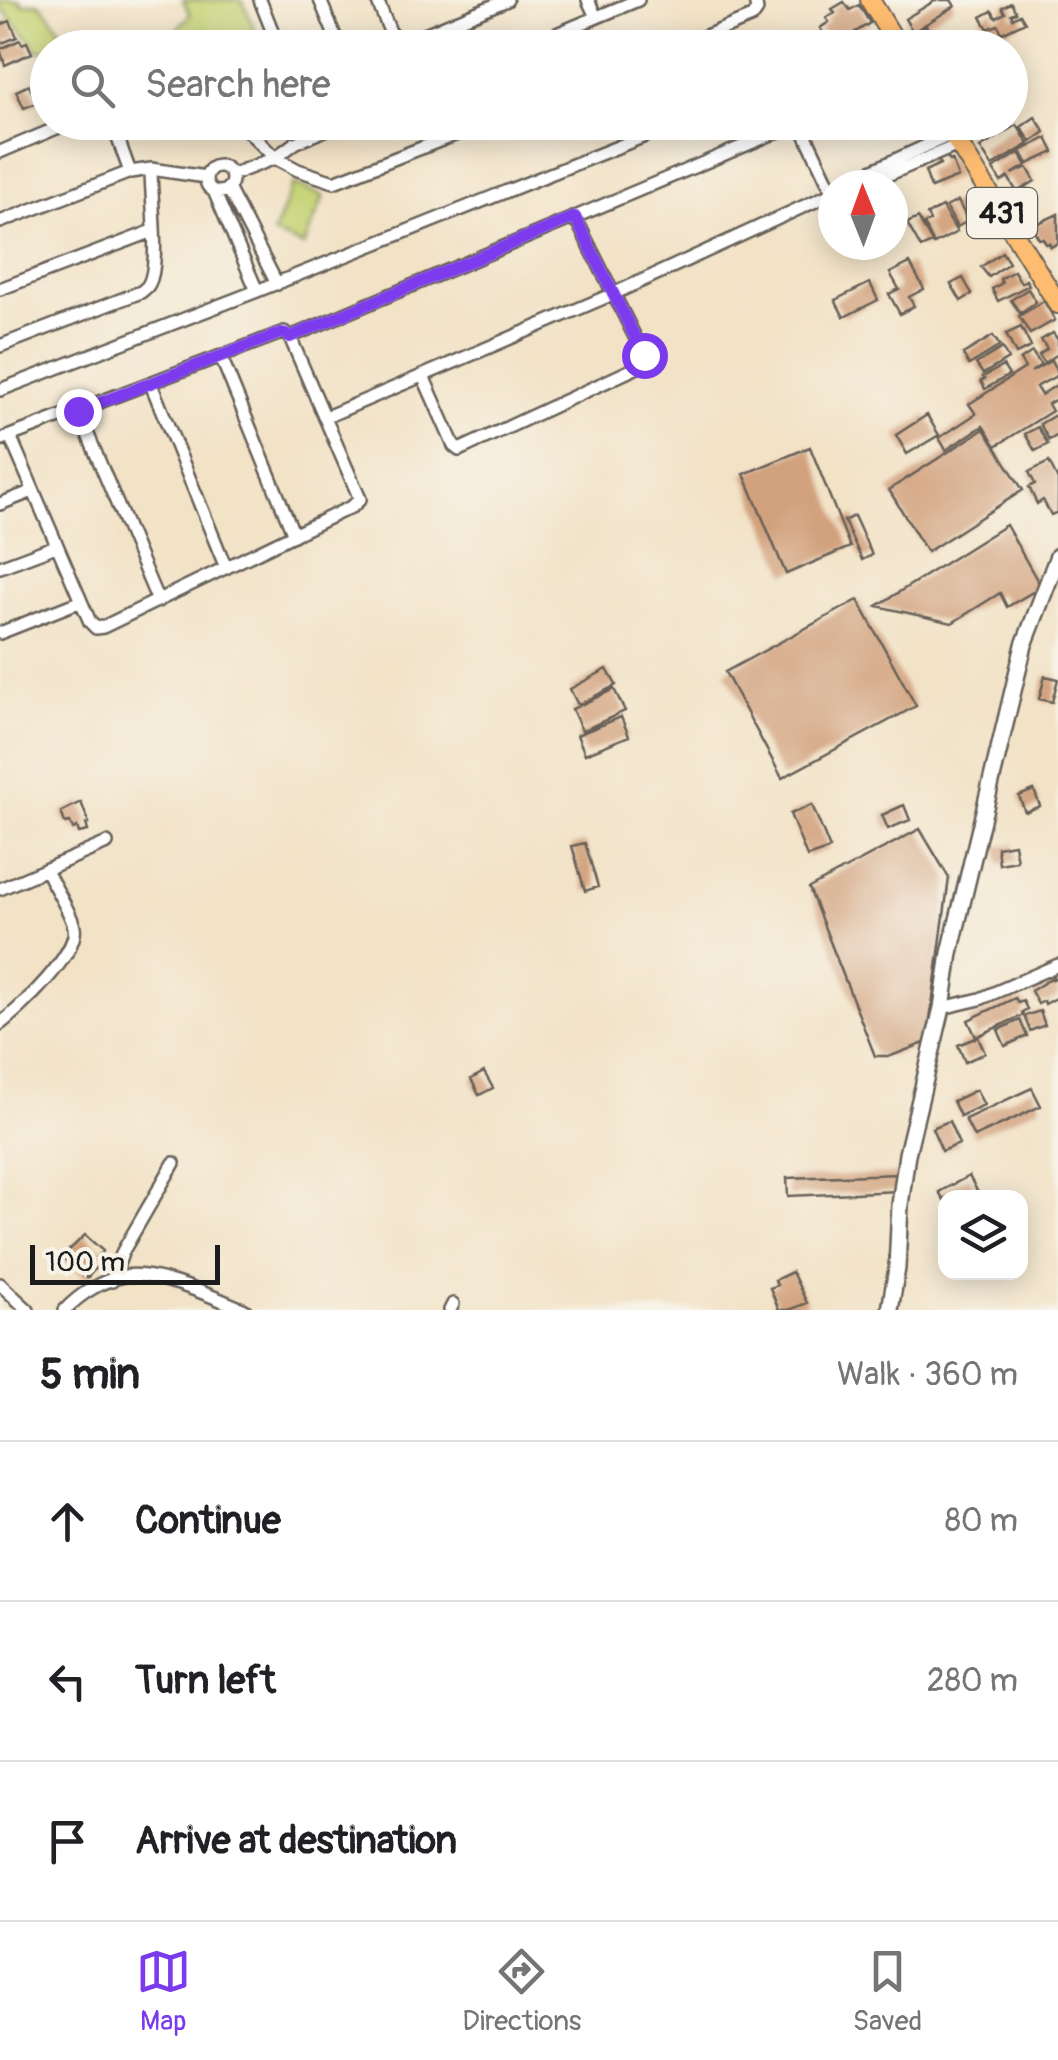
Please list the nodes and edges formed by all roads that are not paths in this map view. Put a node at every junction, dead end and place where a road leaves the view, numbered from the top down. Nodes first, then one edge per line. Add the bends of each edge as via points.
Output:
1 (260, 0) edge
2 (320, 0) edge
3 (377, 0) edge
4 (507, 0) edge
5 (588, 0) edge
6 (638, 0) edge
7 (755, 0) edge
8 (870, 0) edge
9 (596, 17) junction
10 (272, 30) edge
11 (332, 30) edge
12 (388, 30) edge
13 (435, 30) edge
14 (565, 30) edge
15 (722, 30) edge
16 (888, 30) edge
17 (30, 140) edge
18 (118, 140) edge
19 (257, 140) edge
20 (300, 140) edge
21 (443, 140) edge
22 (635, 140) edge
23 (760, 140) edge
24 (807, 140) edge
25 (938, 140) edge
26 (941, 140) edge
27 (955, 140) edge
28 (0, 152) edge
29 (275, 158) junction
30 (150, 170) junction
31 (822, 170) edge
32 (873, 170) edge
33 (890, 170) edge
34 (130, 172) junction
35 (206, 177) junction
36 (230, 181) junction
37 (214, 191) junction
38 (818, 200) edge
39 (575, 217) junction
40 (0, 222) edge
41 (152, 231) junction
42 (251, 235) junction
43 (236, 242) junction
44 (266, 262) junction
45 (248, 270) junction
46 (276, 284) junction
47 (0, 289) edge
48 (257, 292) junction
49 (613, 294) junction
50 (1058, 304) edge
51 (290, 337) junction
52 (0, 346) edge
53 (221, 357) junction
54 (423, 376) junction
55 (151, 384) junction
56 (0, 390) edge
57 (78, 411) junction
58 (326, 417) junction
59 (5, 438) edge
60 (33, 491) junction
61 (0, 504) edge
62 (294, 535) junction
63 (56, 546) junction
64 (1058, 556) edge
65 (0, 567) edge
66 (226, 568) junction
67 (158, 601) junction
68 (81, 602) junction
69 (0, 634) edge
70 (107, 843) dead end
71 (46, 870) junction
72 (0, 889) edge
73 (1058, 965) edge
74 (942, 1008) junction
75 (0, 1024) edge
76 (174, 1163) dead end
77 (112, 1280) junction
78 (0, 1284) edge
79 (28, 1310) edge
80 (65, 1310) edge
81 (245, 1310) edge
82 (890, 1310) edge

1 - 10 street
2 - 11 street
3 - 12 street
4 - 13 street
5 - 9 street
6 - 9 street
7 - 15 street via 752,18
8 - 16 main road
9 - 14 street
17 - 28 street
18 - 34 street
19 - 29 street
20 - 29 street
21 - 29 street via 341,181
22 - 46 street
23 - 39 street
24 - 31 street
25 - 32 street
26 - 33 street
27 - 50 main road, 431
29 - 36 street
30 - 34 street
30 - 35 street
30 - 41 street
34 - 40 street
35 - 36 street via 217,166 226,168
35 - 37 street
36 - 37 street
36 - 42 street
37 - 43 street
38 - 49 street
39 - 49 street
39 - 51 street
41 - 47 street
41 - 52 street via 150,282 141,292
42 - 43 street
42 - 44 street
43 - 45 street
44 - 45 street
44 - 46 street
45 - 48 street
46 - 48 street
48 - 56 street
49 - 54 street
49 - 54 street via 644,363 461,449
51 - 53 street via 281,333
51 - 58 street
53 - 55 street
53 - 62 street
54 - 58 street
55 - 57 street
55 - 66 street
57 - 59 street
57 - 67 street
58 - 62 street via 360,499
59 - 60 street
60 - 61 street
60 - 63 street
62 - 66 street
63 - 65 street
63 - 68 street
64 - 74 street via 1024,646
66 - 67 street
67 - 68 street via 100,628
68 - 69 street
70 - 71 street
71 - 72 street
71 - 75 street via 74,926 74,940 69,954
73 - 74 street
74 - 82 street via 906,1154
76 - 77 street
77 - 80 street
77 - 81 street via 170,1280
78 - 79 street

